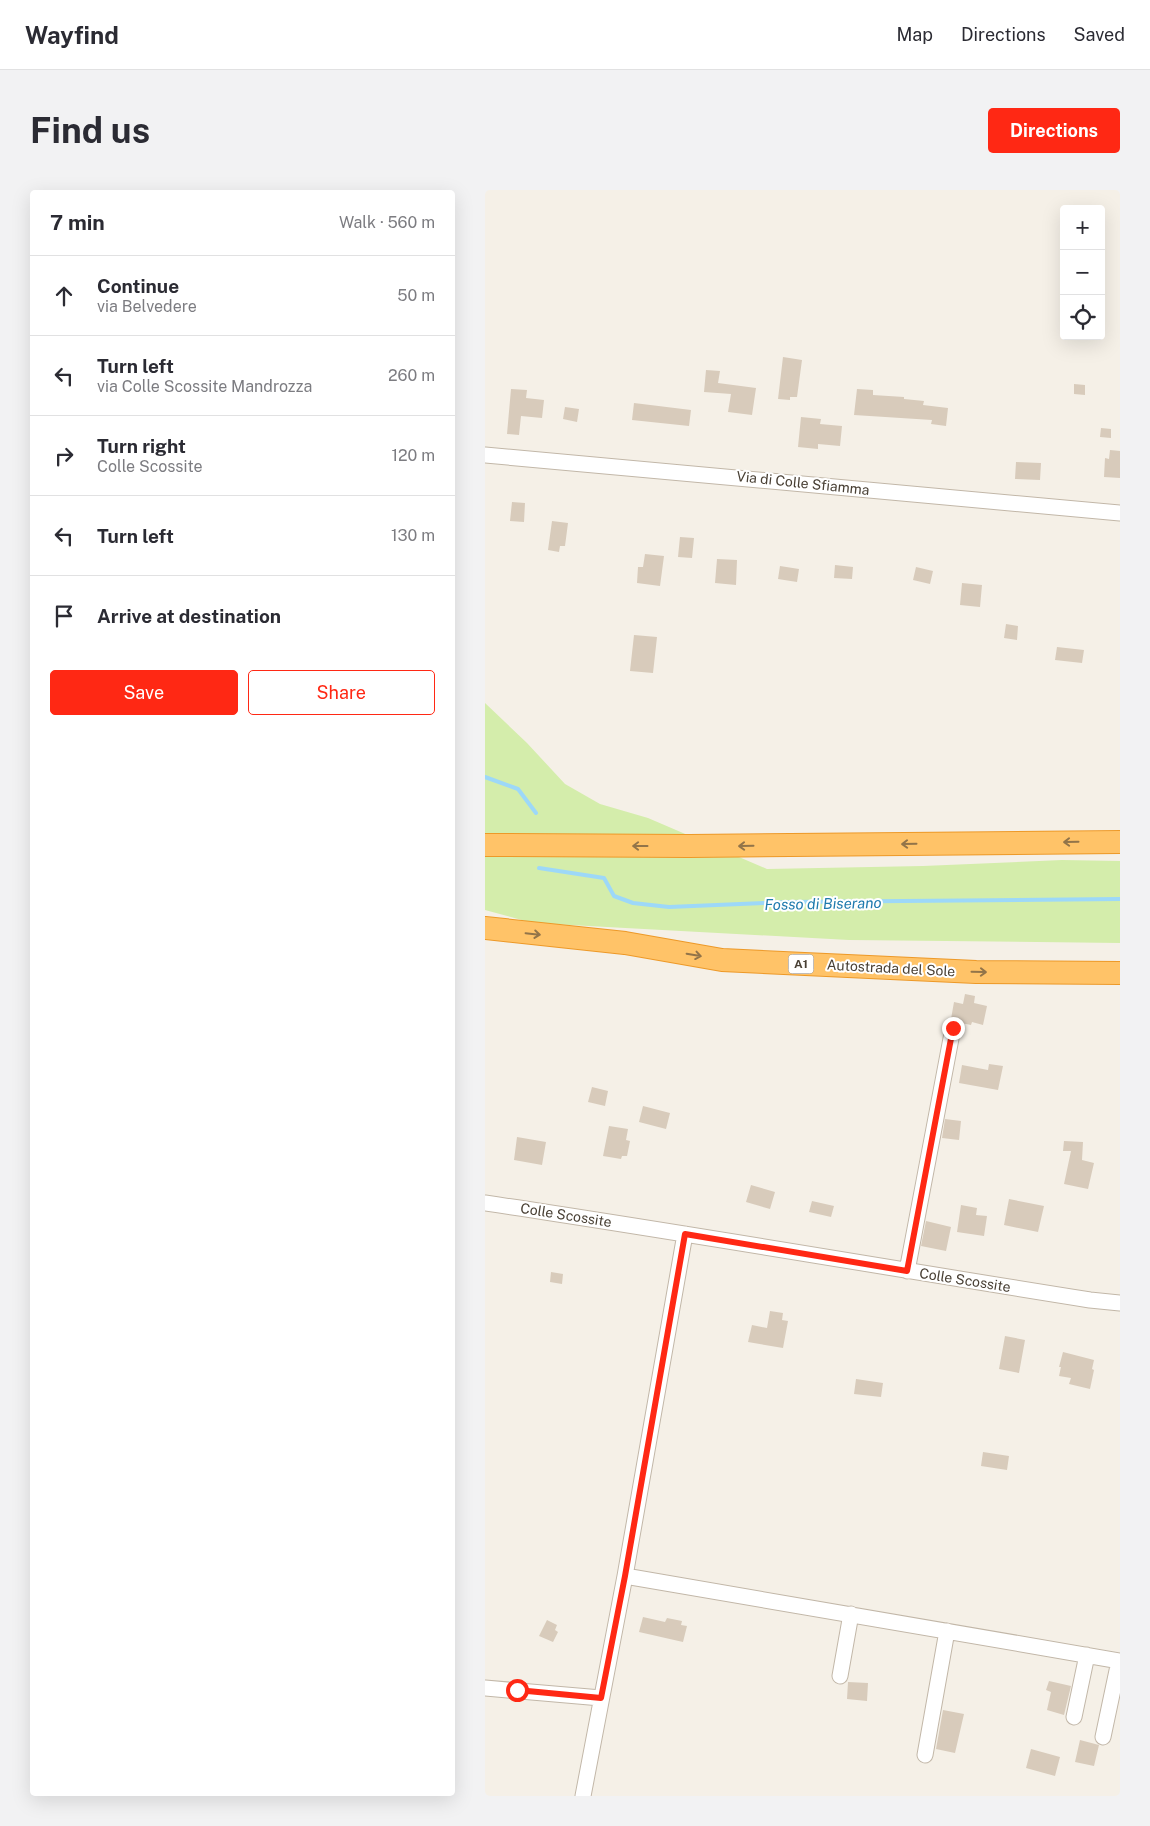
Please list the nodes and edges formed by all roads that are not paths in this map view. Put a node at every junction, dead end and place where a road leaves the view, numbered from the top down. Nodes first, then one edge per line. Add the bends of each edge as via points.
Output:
1 (485, 455) edge
2 (1120, 512) edge
3 (1120, 842) edge
4 (485, 845) edge
5 (485, 928) edge
6 (1120, 973) edge
7 (953, 1028) dead end
8 (485, 1202) edge
9 (685, 1234) junction
10 (907, 1271) junction
11 (1120, 1303) edge
12 (625, 1576) junction
13 (851, 1614) junction
14 (947, 1631) junction
15 (1087, 1655) junction
16 (1120, 1661) edge
17 (840, 1676) dead end
18 (485, 1688) edge
19 (601, 1698) junction
20 (1074, 1716) dead end
21 (1103, 1737) dead end
22 (925, 1755) dead end
23 (583, 1796) edge

1 - 2 street, Via di Colle Sfiamma
3 -> 4 highway
5 -> 6 highway, Autostrada del Sole / A1 via 625,943 722,960 976,972
7 - 10 street
8 - 9 street, Colle Scossite
9 - 10 street, Colle Scossite
9 - 12 street
10 - 11 street, Colle Scossite
12 - 13 street
12 - 19 street
13 - 14 street
13 - 17 street
14 - 15 street
14 - 22 street
15 - 16 street
15 - 20 street
16 - 21 street
18 - 19 street
19 - 23 street

